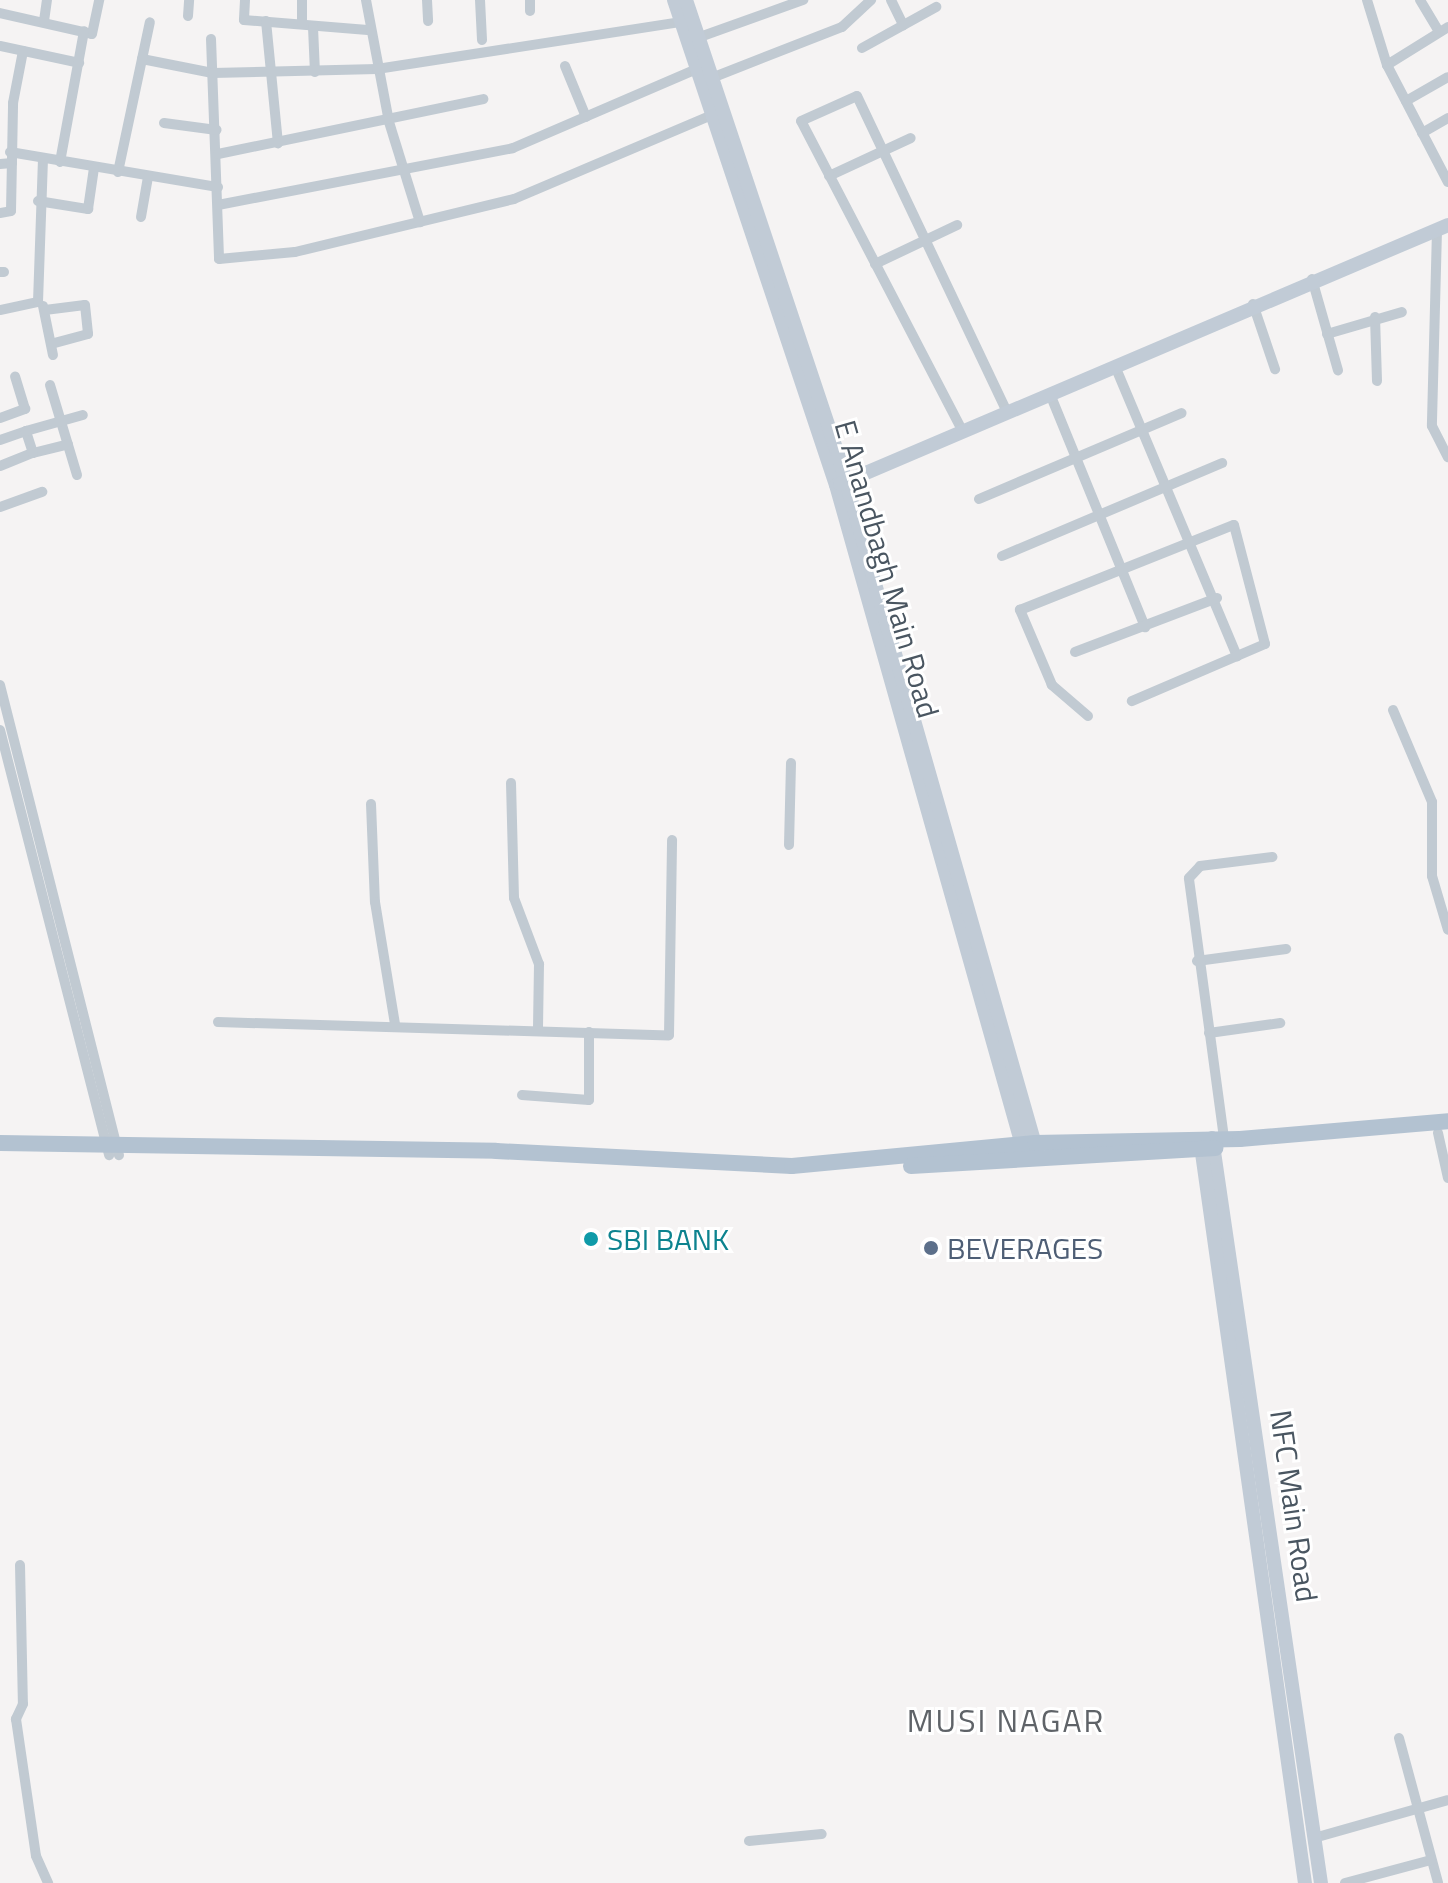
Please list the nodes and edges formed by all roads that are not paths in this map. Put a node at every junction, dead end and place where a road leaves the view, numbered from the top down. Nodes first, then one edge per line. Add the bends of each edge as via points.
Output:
1 (47, 0) edge
2 (99, 0) edge
3 (189, 0) edge
4 (245, 0) edge
5 (302, 0) edge
6 (366, 0) edge
7 (427, 0) edge
8 (480, 0) edge
9 (674, 0) edge
10 (686, 0) edge
11 (803, 0) edge
12 (871, 0) edge
13 (891, 0) edge
14 (1367, 0) edge
15 (1420, 0) edge
16 (936, 7) dead end
17 (0, 13) edge
18 (188, 16) dead end
19 (44, 21) junction
20 (266, 21) junction
21 (428, 21) dead end
22 (150, 22) dead end
23 (681, 22) junction
24 (308, 25) junction
25 (903, 25) junction
26 (368, 30) junction
27 (1444, 30) edge
28 (84, 31) junction
29 (697, 38) junction
30 (211, 39) dead end
31 (482, 40) dead end
32 (0, 46) edge
33 (862, 48) dead end
34 (23, 51) junction
35 (142, 59) junction
36 (79, 63) junction
37 (1387, 65) junction
38 (565, 66) dead end
39 (377, 69) junction
40 (315, 72) junction
41 (213, 73) junction
42 (271, 74) junction
43 (703, 77) junction
44 (1448, 77) edge
45 (483, 99) dead end
46 (1406, 101) junction
47 (712, 115) junction
48 (586, 117) junction
49 (1448, 118) edge
50 (389, 122) junction
51 (164, 123) dead end
52 (217, 130) junction
53 (1422, 133) junction
54 (911, 138) dead end
55 (278, 143) junction
56 (884, 150) junction
57 (218, 154) junction
58 (11, 158) junction
59 (43, 158) junction
60 (60, 162) junction
61 (0, 164) edge
62 (94, 168) junction
63 (118, 172) junction
64 (407, 173) junction
65 (829, 176) junction
66 (148, 177) junction
67 (1448, 182) edge
68 (218, 187) junction
69 (38, 201) junction
70 (218, 205) junction
71 (0, 213) edge
72 (141, 217) dead end
73 (420, 222) junction
74 (957, 225) dead end
75 (1442, 228) edge
76 (926, 241) junction
77 (875, 264) junction
78 (1312, 279) junction
79 (1253, 304) junction
80 (42, 306) junction
81 (0, 310) edge
82 (1402, 312) dead end
83 (1375, 317) junction
84 (1327, 334) junction
85 (1443, 344) edge
86 (1115, 366) junction
87 (1275, 369) dead end
88 (1338, 370) dead end
89 (15, 377) dead end
90 (1377, 381) dead end
91 (50, 385) dead end
92 (1050, 394) junction
93 (1006, 410) junction
94 (1182, 413) dead end
95 (83, 415) dead end
96 (0, 418) edge
97 (60, 419) junction
98 (1142, 427) junction
99 (962, 430) junction
100 (26, 431) junction
101 (0, 440) edge
102 (68, 444) junction
103 (33, 453) junction
104 (1073, 454) junction
105 (1448, 457) edge
106 (1222, 463) dead end
107 (0, 466) edge
108 (77, 475) dead end
109 (841, 484) junction
110 (1164, 486) junction
111 (42, 492) dead end
112 (979, 499) dead end
113 (0, 507) edge
114 (1096, 514) junction
115 (1194, 544) junction
116 (1002, 556) dead end
117 (1118, 570) junction
118 (1217, 598) junction
119 (1145, 627) junction
120 (1075, 652) dead end
121 (1237, 656) junction
122 (0, 685) edge
123 (1132, 701) dead end
124 (1393, 710) dead end
125 (1088, 716) dead end
126 (0, 730) edge
127 (791, 763) dead end
128 (511, 783) dead end
129 (371, 804) dead end
130 (672, 840) dead end
131 (789, 845) dead end
132 (1272, 857) dead end
133 (44, 872) junction
134 (1443, 897) edge
135 (1448, 930) edge
136 (1286, 949) dead end
137 (1197, 961) junction
138 (218, 1022) dead end
139 (1280, 1023) dead end
140 (395, 1024) junction
141 (538, 1030) junction
142 (589, 1032) junction
143 (1209, 1033) junction
144 (522, 1095) dead end
145 (1445, 1128) edge
146 (1210, 1142) junction
147 (0, 1143) edge
148 (114, 1149) junction
149 (1030, 1152) junction
150 (0, 1154) edge
151 (1448, 1178) edge
152 (20, 1565) dead end
153 (1399, 1738) dead end
154 (1448, 1800) edge
155 (1418, 1808) junction
156 (822, 1834) dead end
157 (1314, 1838) junction
158 (749, 1841) dead end
159 (1431, 1860) junction
160 (1377, 1879) edge
161 (48, 1883) edge
162 (1305, 1883) edge
163 (1321, 1883) edge
164 (1345, 1883) edge
165 (1438, 1883) edge

1 - 19 street
2 - 28 street via 96,33
3 - 18 street
4 - 20 street via 244,20
5 - 24 street
6 - 26 street
7 - 21 street
8 - 31 street
9 - 23 street, E Anandbagh Main Road
10 - 29 street, E Anandbagh Main Road
11 - 29 street
12 - 43 street via 842,27
13 - 25 street
14 - 37 street
15 - 27 street
16 - 25 street
17 - 19 street
19 - 28 street
20 - 24 street
20 - 42 street
22 - 35 street
23 - 39 street
23 - 43 street, E Anandbagh Main Road
24 - 26 street
24 - 40 street
25 - 33 street
26 - 39 street
27 - 37 street
28 - 36 street
29 - 43 street, E Anandbagh Main Road
30 - 41 street
32 - 34 street
34 - 36 street
34 - 58 street
35 - 41 street
35 - 63 street
36 - 60 street
37 - 46 street
38 - 48 street
39 - 40 street
39 - 50 street
40 - 42 street
41 - 42 street
41 - 52 street
42 - 55 street
43 - 47 street, E Anandbagh Main Road
43 - 48 street
43 - 109 street, E Anandbagh Main Road
44 - 46 street
45 - 50 street
46 - 53 street
47 - 73 street via 514,199
47 - 109 street, E Anandbagh Main Road
48 - 64 street via 513,148
49 - 53 street
50 - 55 street
50 - 64 street
51 - 52 street
52 - 57 street
53 - 67 street
54 - 56 street
55 - 57 street
56 - 65 street
56 - 65 street via 857,96 801,121
56 - 76 street
57 - 68 street
58 - 59 street
58 - 61 street
58 - 71 street via 11,211
59 - 60 street
59 - 69 street
60 - 62 street
62 - 63 street
62 - 69 street via 88,209
63 - 66 street
64 - 70 street
64 - 73 street
65 - 77 street
66 - 68 street
66 - 72 street
68 - 70 street
69 - 80 street
70 - 73 street via 219,259 295,252
74 - 76 street
75 - 78 street
75 - 85 street
76 - 77 street
76 - 93 street
77 - 99 street
78 - 79 street
78 - 84 street
79 - 86 street
79 - 87 street
80 - 80 street via 85,305 88,334 52,349
80 - 81 street
82 - 83 street
83 - 84 street
83 - 90 street
84 - 88 street
85 - 105 street via 1432,426
86 - 92 street
86 - 98 street
89 - 96 street via 25,409
91 - 97 street
92 - 93 street
92 - 104 street
93 - 99 street
94 - 98 street
95 - 97 street
97 - 100 street
97 - 102 street
98 - 104 street
98 - 110 street
99 - 109 street
100 - 101 street
100 - 103 street
102 - 103 street
102 - 108 street
103 - 107 street
104 - 112 street
104 - 114 street
106 - 110 street
109 - 149 street, E Anandbagh Main Road
110 - 114 street
110 - 115 street
111 - 113 street
114 - 116 street
114 - 117 street
115 - 117 street
115 - 118 street
115 - 121 street via 1234,525 1242,535 1267,639
117 - 119 street
117 - 125 street via 1020,610 1052,685
118 - 119 street
118 - 121 street
119 - 120 street
121 - 123 street
122 - 133 street
124 - 134 street via 1432,802
126 - 133 street
127 - 131 street
128 - 141 street via 514,898 539,964
129 - 140 street via 375,902
130 - 142 street via 669,1035
132 - 137 street via 1191,871
133 - 148 street
134 - 135 street
136 - 137 street
137 - 143 street
138 - 140 street
139 - 143 street
140 - 141 street
141 - 142 street
142 - 144 street via 589,1100
143 - 146 street
145 - 146 main road
145 - 151 street
146 - 149 main road
146 - 157 street, NFC Main Road
146 - 162 street, NFC Main Road
147 - 148 main road
148 - 149 main road via 792,1166
148 - 150 main road
152 - 161 street via 23,1704 16,1719 36,1856
153 - 155 street
154 - 155 street
155 - 157 street
155 - 159 street
156 - 158 street
157 - 163 street, NFC Main Road
159 - 160 street
159 - 165 street
160 - 164 street

